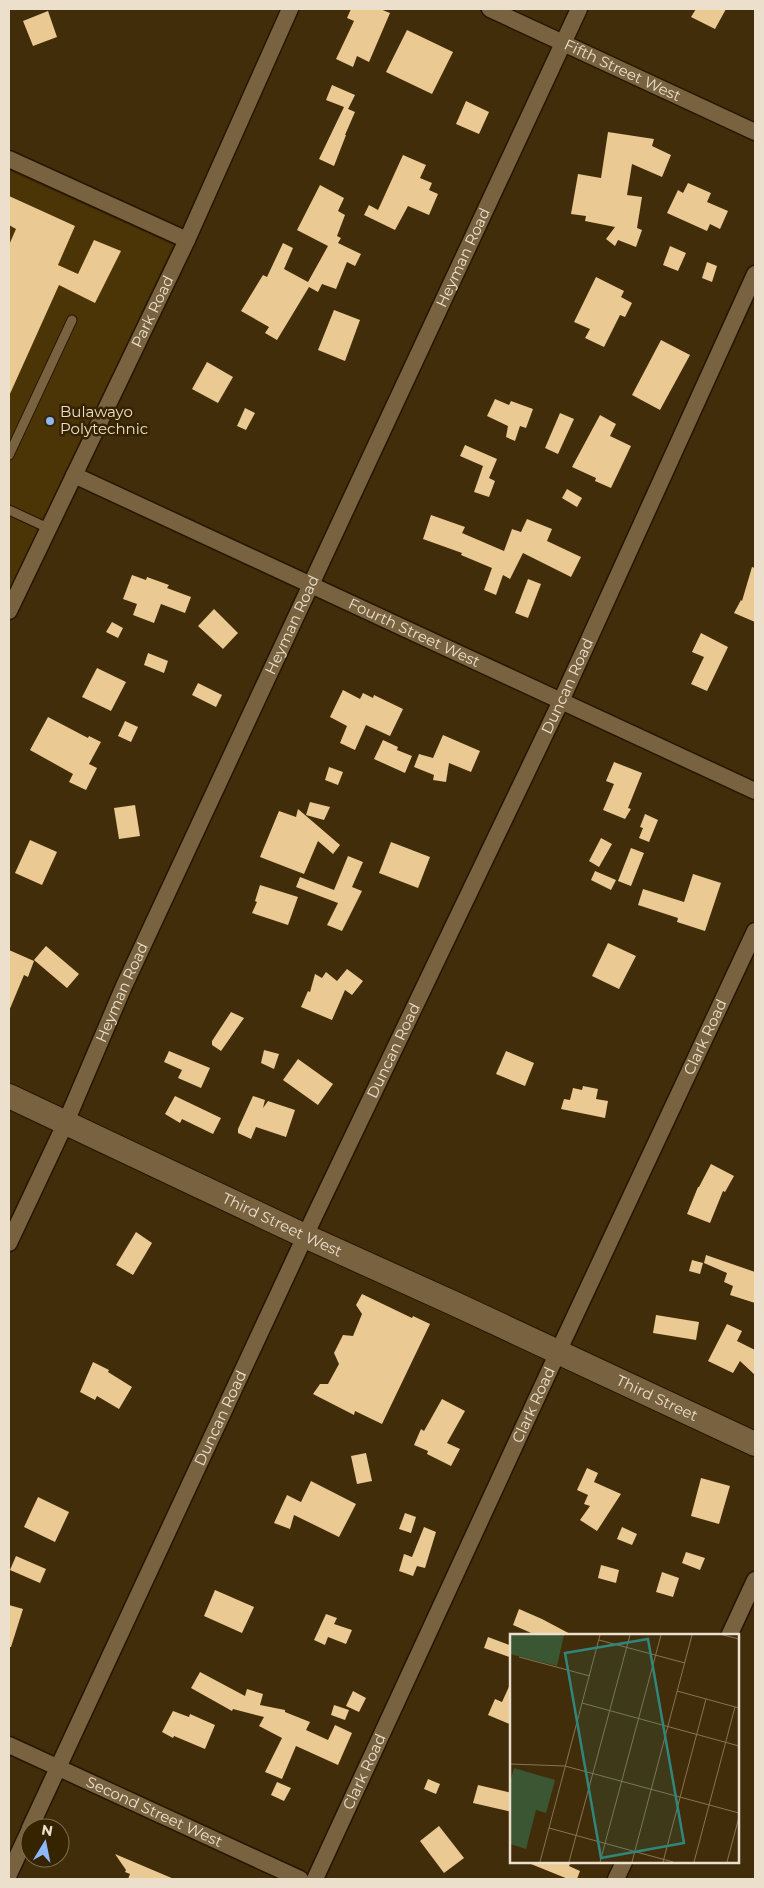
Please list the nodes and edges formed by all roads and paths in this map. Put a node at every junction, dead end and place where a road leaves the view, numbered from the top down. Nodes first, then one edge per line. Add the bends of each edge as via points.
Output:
1 (290, 9) edge
2 (490, 9) edge
3 (579, 9) edge
4 (563, 44) junction
5 (755, 132) edge
6 (9, 159) edge
7 (186, 240) junction
8 (755, 274) edge
9 (72, 320) dead end
10 (9, 455) edge
11 (74, 475) junction
12 (9, 510) edge
13 (48, 528) junction
14 (310, 585) junction
15 (9, 611) edge
16 (560, 701) junction
17 (755, 791) edge
18 (755, 931) edge
19 (9, 1096) edge
20 (66, 1122) junction
21 (305, 1236) junction
22 (9, 1243) edge
23 (558, 1352) junction
24 (755, 1444) edge
25 (755, 1580) edge
26 (730, 1634) edge
27 (9, 1745) edge
28 (58, 1767) junction
29 (35, 1818) edge
30 (20, 1850) edge
31 (624, 1863) edge
32 (9, 1874) edge
33 (300, 1879) edge
34 (316, 1879) edge
35 (616, 1879) edge

1 - 7 street, Park Road
2 - 4 street, Fifth Street West
3 - 4 street, Heyman Road
4 - 5 street, Fifth Street West
4 - 14 street, Heyman Road
6 - 7 street
7 - 11 street, Park Road
8 - 16 street, Duncan Road
9 - 10 lane
11 - 13 street, Park Road
11 - 14 street, Fourth Street West
12 - 13 lane
13 - 15 street, Park Road
14 - 16 street, Fourth Street West
14 - 20 street, Heyman Road via 124,986
16 - 17 street, Fourth Street West
16 - 21 street, Duncan Road
18 - 23 street, Clark Road
19 - 20 main road, Third Street West
20 - 21 main road, Third Street West
20 - 22 street, Heyman Road
21 - 23 main road, Third Street West
21 - 28 street, Duncan Road
23 - 24 main road, Third Street
23 - 34 street, Clark Road
25 - 26 street
27 - 28 street, Second Street West
28 - 29 street, Duncan Road
28 - 33 street, Second Street West
30 - 32 street, Duncan Road
31 - 35 street

